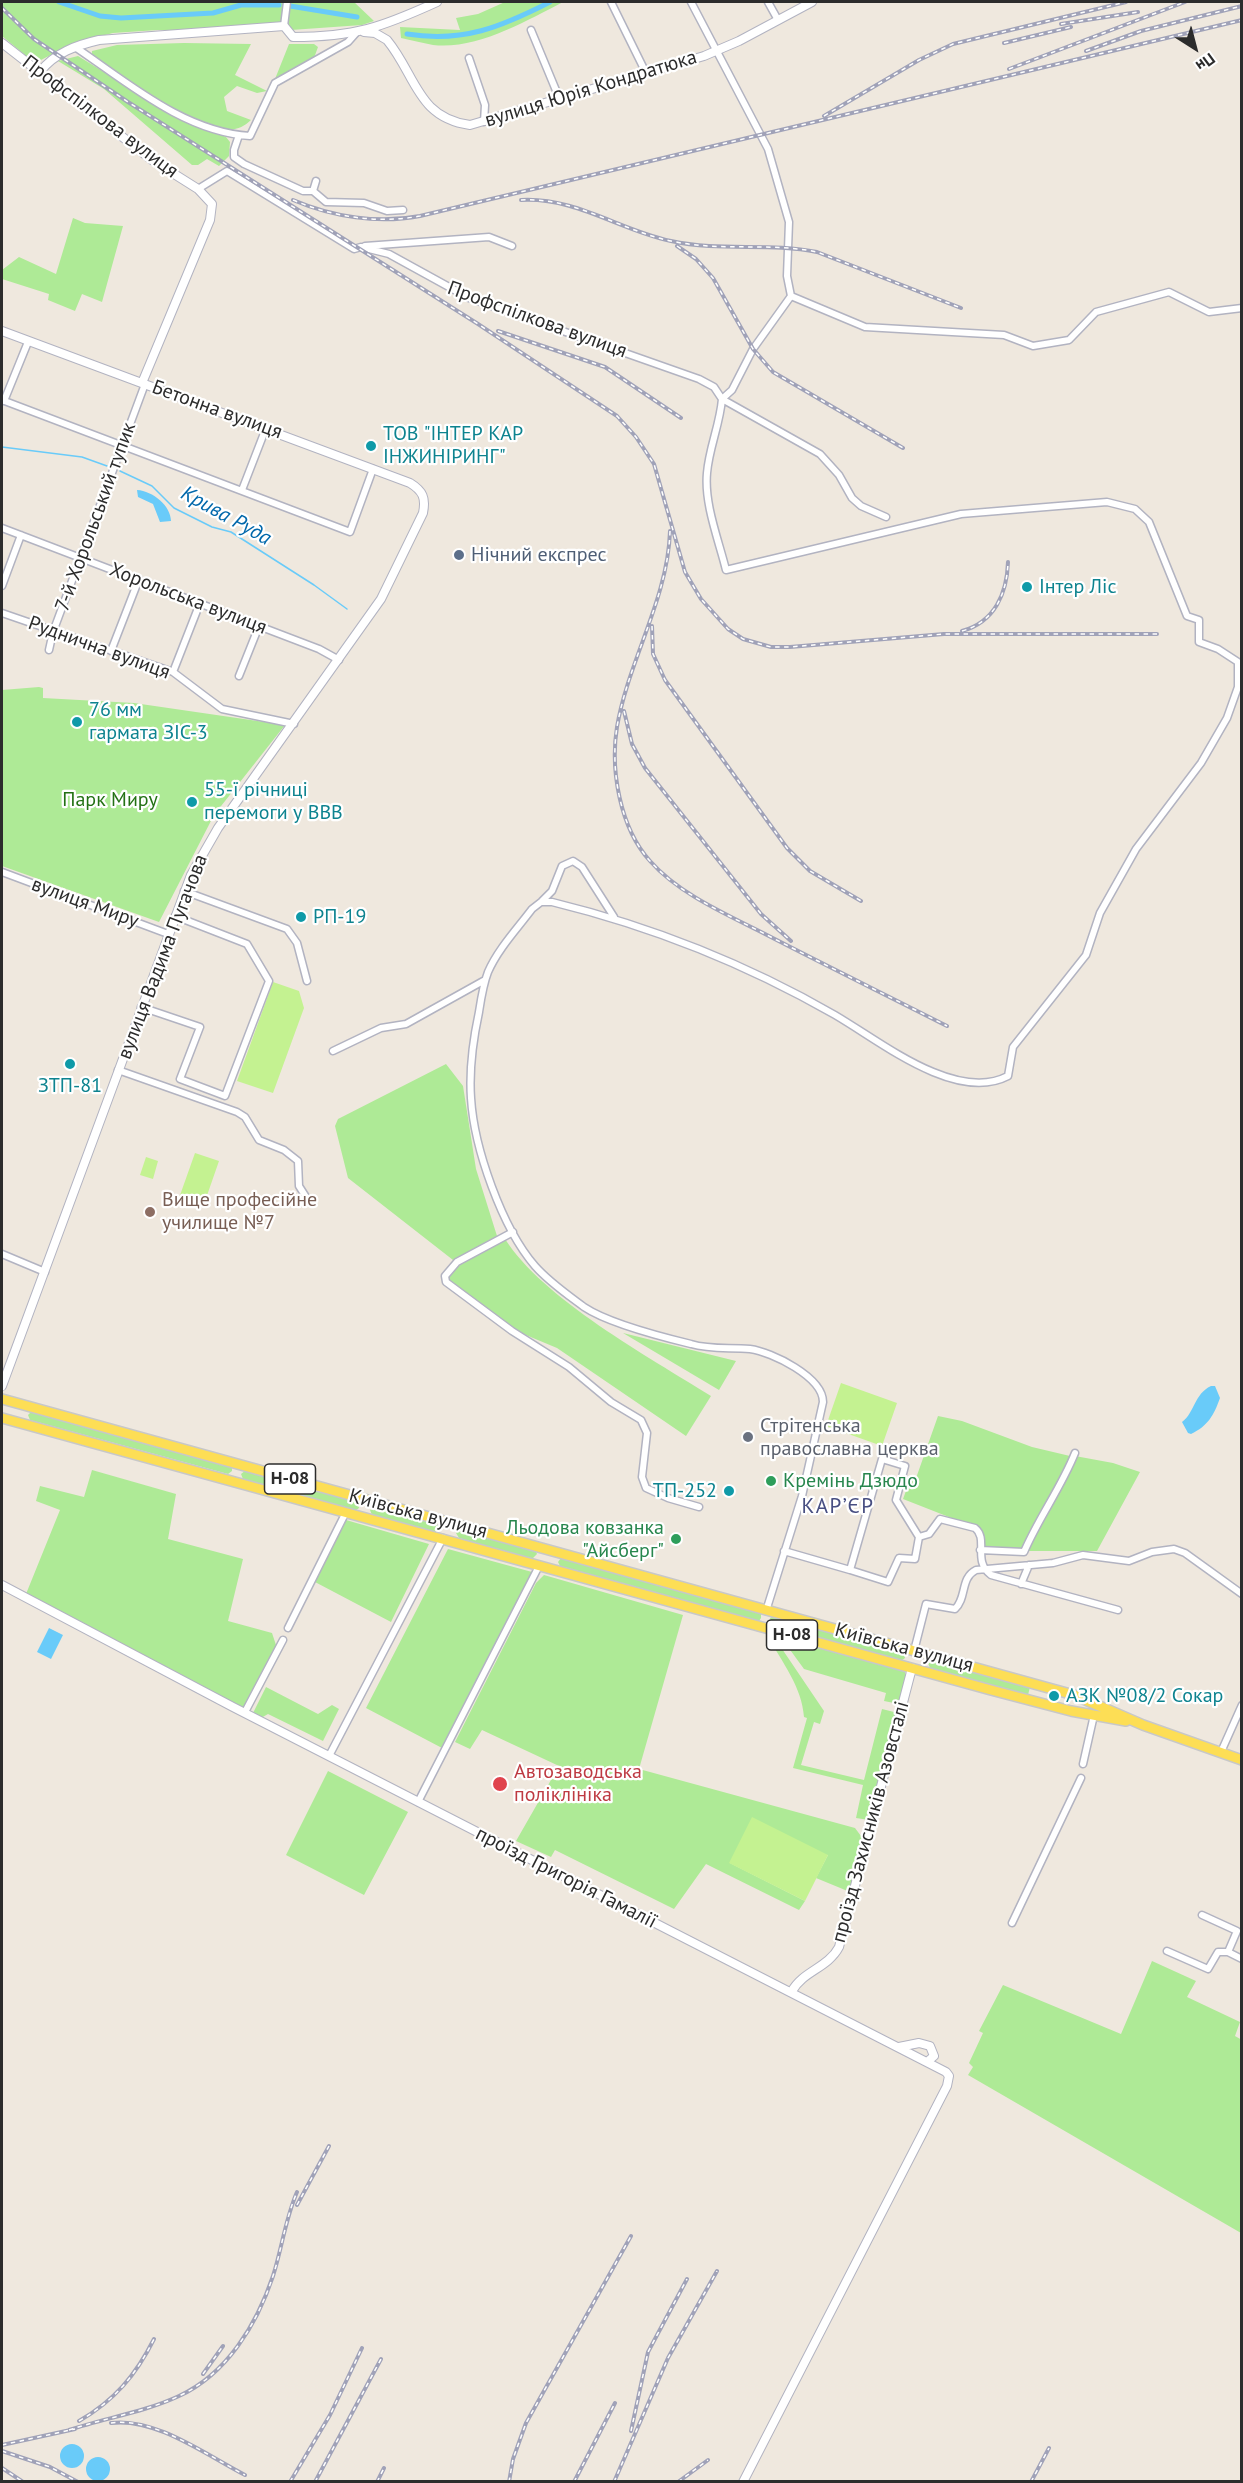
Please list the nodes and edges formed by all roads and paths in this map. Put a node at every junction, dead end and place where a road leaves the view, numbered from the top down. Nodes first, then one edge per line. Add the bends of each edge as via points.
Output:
1 (287, 2) edge
2 (437, 2) edge
3 (611, 2) edge
4 (691, 2) edge
5 (768, 2) edge
6 (812, 2) edge
7 (778, 20) junction
8 (388, 24) junction
9 (284, 26) junction
10 (531, 30) dead end
11 (360, 32) junction
12 (387, 40) junction
13 (2, 43) edge
14 (75, 47) junction
15 (718, 50) junction
16 (469, 58) dead end
17 (40, 72) junction
18 (646, 73) junction
19 (560, 100) junction
20 (484, 122) junction
21 (239, 135) junction
22 (316, 181) dead end
23 (198, 189) junction
24 (313, 191) junction
25 (403, 210) dead end
26 (512, 246) dead end
27 (361, 247) junction
28 (791, 296) junction
29 (1242, 308) edge
30 (2, 331) edge
31 (28, 342) junction
32 (144, 384) junction
33 (722, 399) junction
34 (3, 400) edge
35 (266, 428) junction
36 (121, 446) junction
37 (374, 469) junction
38 (242, 490) junction
39 (424, 500) joint
40 (886, 517) dead end
41 (2, 528) edge
42 (21, 535) junction
43 (81, 557) junction
44 (138, 579) junction
45 (2, 586) edge
46 (200, 603) junction
47 (2, 613) edge
48 (259, 626) junction
49 (53, 632) junction
50 (49, 650) dead end
51 (111, 651) junction
52 (339, 660) junction
53 (172, 672) junction
54 (239, 676) dead end
55 (294, 724) junction
56 (2, 872) edge
57 (184, 891) junction
58 (541, 902) junction
59 (175, 916) junction
60 (615, 918) junction
61 (168, 934) junction
62 (485, 980) junction
63 (307, 981) dead end
64 (141, 1006) junction
65 (333, 1051) dead end
66 (118, 1070) junction
67 (306, 1197) dead end
68 (513, 1232) junction
69 (2, 1254) edge
70 (45, 1272) junction
71 (2, 1386) edge
72 (2, 1399) edge
73 (2, 1418) edge
74 (1075, 1453) dead end
75 (239, 1464) junction
76 (234, 1481) junction
77 (365, 1500) junction
78 (699, 1507) dead end
79 (346, 1512) junction
80 (361, 1517) junction
81 (447, 1521) junction
82 (919, 1537) junction
83 (443, 1538) junction
84 (545, 1549) junction
85 (980, 1550) junction
86 (784, 1551) junction
87 (1029, 1565) junction
88 (539, 1566) junction
89 (985, 1569) junction
90 (850, 1570) junction
91 (1021, 1584) junction
92 (2, 1585) edge
93 (1242, 1594) edge
94 (1118, 1610) dead end
95 (766, 1611) junction
96 (762, 1626) junction
97 (288, 1628) dead end
98 (283, 1640) dead end
99 (916, 1651) junction
100 (912, 1668) junction
101 (1242, 1705) edge
102 (245, 1712) junction
103 (1094, 1715) junction
104 (1143, 1725) junction
105 (1221, 1752) junction
106 (329, 1756) junction
107 (1242, 1760) edge
108 (1083, 1764) dead end
109 (1081, 1778) dead end
110 (418, 1802) junction
111 (1202, 1915) dead end
112 (1012, 1923) dead end
113 (1167, 1951) dead end
114 (1228, 1952) junction
115 (1242, 1959) edge
116 (792, 1991) junction
117 (899, 2047) junction
118 (935, 2053) junction
119 (927, 2062) junction
120 (936, 2067) junction
121 (743, 2481) edge

1 - 9 street
2 - 8 street
3 - 18 street
4 - 15 street
5 - 7 street
6 - 7 street, вулиця Юрія Кондратюка
7 - 15 street, вулиця Юрія Кондратюка
8 - 11 street
8 - 12 street
9 - 11 street via 293,37
9 - 14 street via 117,38
10 - 19 street
11 - 12 street via 375,33
11 - 21 street via 275,83 250,136
12 - 20 street, вулиця Юрія Кондратюка via 433,111 453,122
13 - 17 street, Профспілкова вулиця
14 - 17 street
14 - 21 street via 179,114 209,128
15 - 18 street, вулиця Юрія Кондратюка
15 - 28 street via 762,136 782,191 789,222 786,248
16 - 20 street via 485,105
17 - 23 street, Профспілкова вулиця via 152,160
18 - 19 street, вулиця Юрія Кондратюка
19 - 20 street, вулиця Юрія Кондратюка
21 - 24 street via 234,157 303,191
22 - 24 street
23 - 27 street, Профспілкова вулиця via 227,171 345,244 354,249
23 - 32 street, 7-й Хорольський тупик via 210,200 212,215
24 - 25 street via 326,202
26 - 27 street via 489,237
27 - 33 street, Профспілкова вулиця via 389,254 469,298 699,379 714,387
28 - 29 street via 865,327 1004,335 1033,346 1069,340 1096,312 1169,292 1209,312
28 - 33 street via 753,349 732,390
30 - 31 street, Бетонна вулиця
31 - 32 street, Бетонна вулиця
31 - 34 street
32 - 35 street, Бетонна вулиця
32 - 36 street, 7-й Хорольський тупик
33 - 40 street, Профспілкова вулиця via 819,454 839,475 852,498
33 - 60 street via 707,473 726,570 961,514 1107,502 1135,509 1149,522 1187,616 1198,620 1199,642 1238,662 1238,687 1227,718 1201,763 1136,849 1100,913 1086,955 1013,1047 1008,1076 997,1081 972,1083 932,1072 771,983
34 - 36 street
35 - 37 street, Бетонна вулиця
35 - 38 street
36 - 38 street
36 - 43 street, 7-й Хорольський тупик
37 - 38 street via 350,532
37 - 39 street, Бетонна вулиця via 419,488
39 - 52 street, вулиця Вадима Пугачова via 423,513 381,600
41 - 42 street, Хорольська вулиця
42 - 43 street, Хорольська вулиця
42 - 45 street
43 - 44 street, Хорольська вулиця
43 - 49 street, 7-й Хорольський тупик
44 - 46 street, Хорольська вулиця
44 - 51 street
46 - 48 street, Хорольська вулиця
46 - 53 street
47 - 49 street, Руднична вулиця
48 - 52 street, Хорольська вулиця
48 - 54 street
49 - 50 street, 7-й Хорольський тупик
49 - 51 street, Руднична вулиця
51 - 53 street, Руднична вулиця
52 - 55 street, вулиця Вадима Пугачова
53 - 55 street, Руднична вулиця via 222,708
55 - 57 street, вулиця Вадима Пугачова via 210,840
56 - 61 street, вулиця Миру
57 - 59 street, вулиця Вадима Пугачова
57 - 63 street via 287,929 297,943
58 - 60 street
58 - 60 street via 552,891 562,866 573,861 582,867
58 - 62 street via 498,954
59 - 61 street, вулиця Вадима Пугачова
59 - 64 street via 247,944 268,977 268,987 225,1096 180,1079 200,1027
61 - 64 street, вулиця Вадима Пугачова
62 - 65 street via 406,1024 381,1028
62 - 68 street via 473,1045 472,1107 488,1169
64 - 66 street, вулиця Вадима Пугачова
66 - 67 street via 245,1117 259,1140 284,1150 298,1161 299,1186
66 - 70 street, вулиця Вадима Пугачова
68 - 78 street via 457,1262 445,1276 446,1282 641,1420 647,1433 642,1477 646,1488
68 - 86 street via 536,1266 594,1313 691,1344 764,1353 794,1367 819,1387 823,1402 802,1496
69 - 70 street
70 - 71 street, вулиця Вадима Пугачова
72 - 75 main road, Київська вулиця / Н-08
73 - 76 main road, Київська вулиця / Н-08
74 - 85 street via 1024,1552
75 - 76 main road
75 - 77 main road, Київська вулиця / Н-08
76 - 79 main road, Київська вулиця / Н-08
77 - 80 main road
77 - 81 main road, Київська вулиця / Н-08
79 - 80 main road, Київська вулиця / Н-08
79 - 97 street
80 - 83 main road, Київська вулиця / Н-08
81 - 83 main road
81 - 84 main road, Київська вулиця / Н-08
82 - 85 street via 929,1534 937,1521 944,1519 979,1530
82 - 90 street via 915,1559 898,1558 891,1581
82 - 90 street via 896,1500 904,1466 882,1459
83 - 88 main road, Київська вулиця / Н-08
83 - 106 street
84 - 88 main road
84 - 95 main road, Київська вулиця / Н-08
85 - 89 street
86 - 90 street
86 - 95 street
87 - 89 street
87 - 91 street
87 - 93 street via 1083,1555 1129,1562 1152,1552 1174,1549
88 - 96 main road, Київська вулиця / Н-08
88 - 110 street
89 - 91 street via 991,1575
89 - 99 street via 969,1574 961,1603 955,1609 926,1604
91 - 94 street
92 - 102 street, проїзд Григорія Гамалії
95 - 96 main road
95 - 99 main road, Київська вулиця / Н-08
96 - 100 main road, Київська вулиця / Н-08
98 - 102 street
99 - 100 main road
99 - 104 main road, Київська вулиця / Н-08 via 1074,1695
100 - 103 main road, Київська вулиця / Н-08
100 - 116 street, проїзд Захисників Азовсталі via 839,1947 830,1960 802,1978
101 - 105 street
102 - 106 street, проїзд Григорія Гамалії
103 - 104 main road, Київська вулиця / Н-08
103 - 108 street
104 - 105 main road, Київська вулиця / Н-08
105 - 107 main road, Київська вулиця / Н-08
106 - 110 street, проїзд Григорія Гамалії
109 - 112 street
110 - 116 street, проїзд Григорія Гамалії
111 - 114 street via 1237,1931
113 - 114 street via 1208,1969 1218,1952
114 - 115 street
116 - 117 street, проїзд Григорія Гамалії
117 - 118 street via 925,2043
117 - 119 street, проїзд Григорія Гамалії
118 - 119 street
118 - 120 street
119 - 120 street, проїзд Григорія Гамалії
120 - 121 street, проїзд Григорія Гамалії via 949,2076 947,2086

